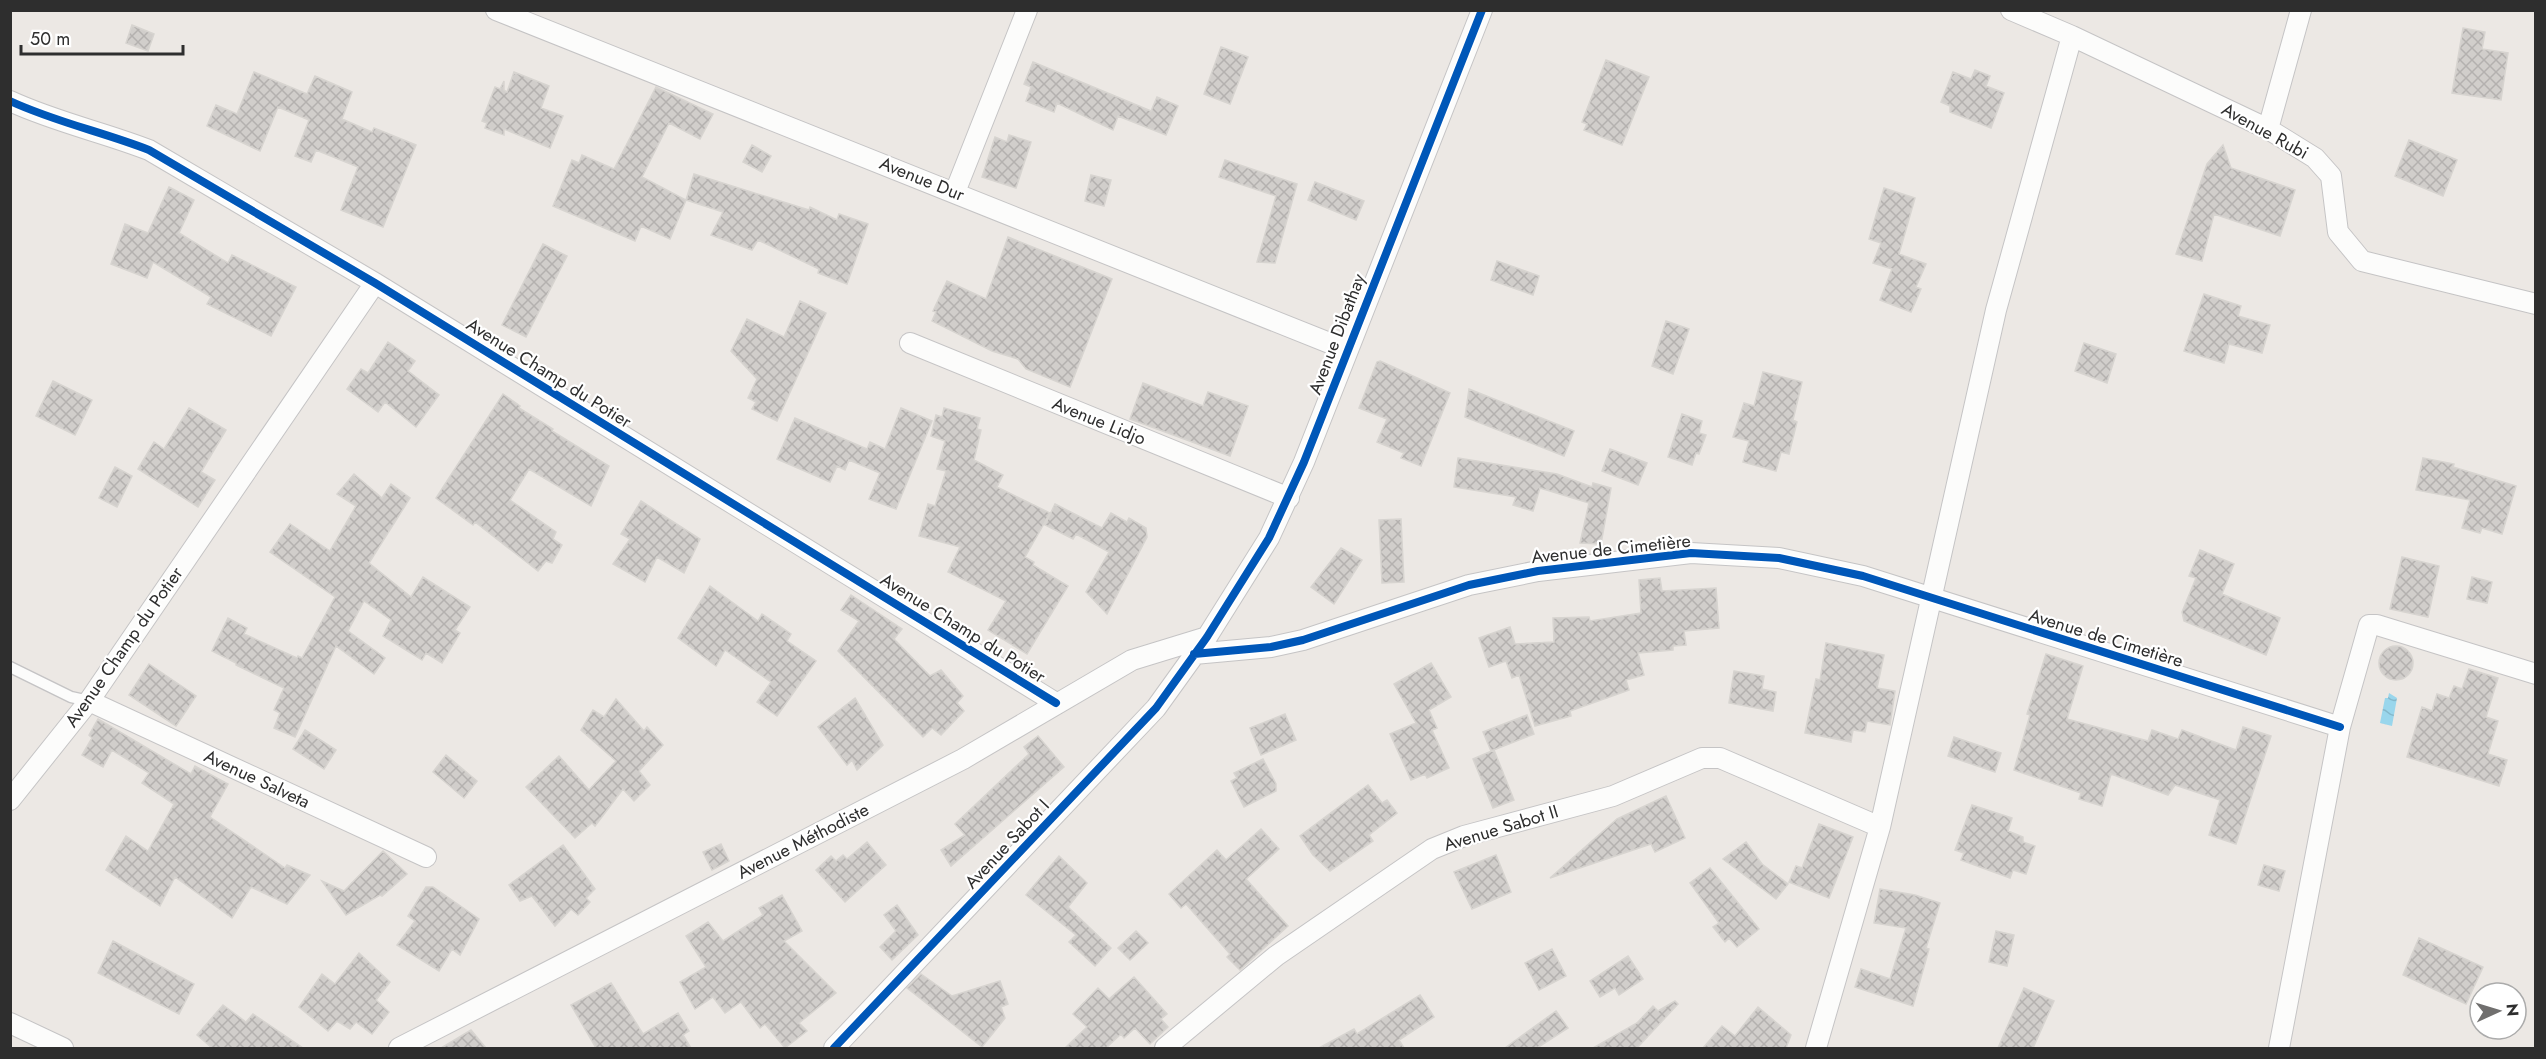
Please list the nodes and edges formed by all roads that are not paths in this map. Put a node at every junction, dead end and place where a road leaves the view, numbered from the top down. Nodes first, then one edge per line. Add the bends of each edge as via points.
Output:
1 (496, 10) edge
2 (1027, 10) edge
3 (1482, 10) edge
4 (2011, 10) edge
5 (2301, 10) edge
6 (2072, 36) junction
7 (10, 101) edge
8 (2268, 129) junction
9 (955, 192) junction
10 (375, 283) junction
11 (2535, 304) edge
12 (910, 343) dead end
13 (1347, 350) junction
14 (1289, 498) junction
15 (1931, 599) junction
16 (1207, 637) junction
17 (1194, 654) junction
18 (10, 667) edge
19 (2535, 674) edge
20 (89, 701) junction
21 (1056, 703) junction
22 (2340, 727) junction
23 (10, 800) edge
24 (1880, 827) junction
25 (426, 856) dead end
26 (10, 1023) edge
27 (63, 1048) edge
28 (399, 1048) edge
29 (834, 1048) edge
30 (1165, 1048) edge
31 (1816, 1048) edge
32 (2279, 1048) edge

1 - 9 street, Avenue Dur
2 - 9 street
3 - 13 street, Avenue Dibathay
4 - 6 street, Avenue Rubi
5 - 8 street
6 - 8 street, Avenue Rubi
6 - 15 street via 1996,310
7 - 10 street, Avenue Champ du Potier via 44,117 149,150
8 - 11 street, Avenue Rubi via 2315,158 2331,176 2338,231 2362,261
9 - 13 street, Avenue Dur
10 - 20 street, Avenue Champ du Potier
10 - 21 street, Avenue Champ du Potier
12 - 14 street, Avenue Lidjo
13 - 14 street, Avenue Dibathay
14 - 16 street, Avenue Dibathay via 1269,538
15 - 17 street, Avenue de Cimetière via 1863,576 1779,558 1691,553 1506,577 1469,585 1303,640
15 - 22 street, Avenue de Cimetière
15 - 24 street
16 - 17 street, Avenue Dibathay
16 - 21 street, Avenue Méthodiste via 1132,660
17 - 29 street, Avenue Sabot I via 1156,708
18 - 20 lane via 72,697
19 - 22 street via 2371,625 2366,629
20 - 23 street, Avenue Champ du Potier
20 - 25 street, Avenue Salveta
21 - 28 street, Avenue Méthodiste via 963,759
22 - 32 street
24 - 30 street, Avenue Sabot II via 1720,758 1702,758 1613,796 1472,833 1432,849 1276,956
24 - 31 street
26 - 27 street

